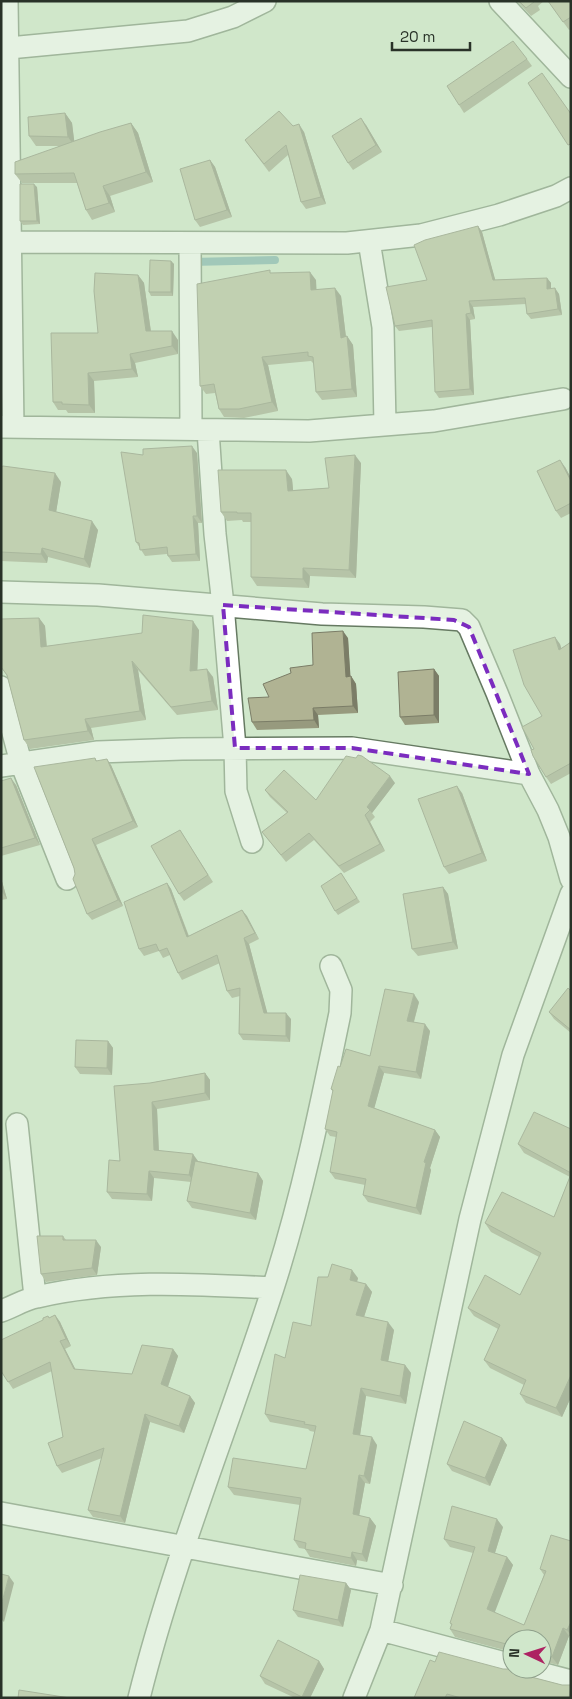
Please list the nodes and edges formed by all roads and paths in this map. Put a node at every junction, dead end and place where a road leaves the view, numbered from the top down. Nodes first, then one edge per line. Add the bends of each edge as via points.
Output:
1 (8, 1) edge
2 (264, 1) edge
3 (500, 1) edge
4 (9, 48) junction
5 (571, 77) edge
6 (571, 188) edge
7 (369, 240) junction
8 (5, 242) edge
9 (190, 243) junction
10 (563, 399) dead end
11 (385, 425) junction
12 (7, 427) edge
13 (199, 429) junction
14 (1, 592) edge
15 (223, 605) junction
16 (1, 687) edge
17 (235, 748) junction
18 (11, 765) edge
19 (529, 774) junction
20 (252, 842) dead end
21 (67, 879) dead end
22 (571, 879) edge
23 (571, 894) edge
24 (332, 966) dead end
25 (17, 1124) dead end
26 (273, 1288) junction
27 (35, 1297) junction
28 (1, 1311) edge
29 (1, 1513) edge
30 (183, 1545) junction
31 (392, 1585) junction
32 (381, 1630) junction
33 (502, 1662) edge
34 (552, 1677) edge
35 (571, 1682) edge
36 (139, 1698) edge
37 (354, 1698) edge

1 - 4 street
2 - 4 street via 233,17 188,31
3 - 5 street
4 - 8 street
6 - 7 street via 500,215 421,235
7 - 9 street via 347,243
7 - 11 street via 383,327
8 - 9 street
8 - 12 street
9 - 13 street
10 - 11 street via 434,421
11 - 13 street via 310,431
12 - 13 street
13 - 15 street
14 - 15 street via 98,595
15 - 17 street
15 - 19 street via 322,614 462,620 468,627
16 - 18 street
17 - 18 street via 98,752
17 - 19 street via 352,748
17 - 20 street via 236,791
18 - 21 street
19 - 22 street via 548,810
23 - 31 street via 513,1055 472,1210
24 - 26 street via 341,990 340,1012 297,1208
25 - 27 street
26 - 27 street via 189,1284 106,1286
26 - 30 street
27 - 28 street
29 - 30 street
30 - 31 street
30 - 36 street
31 - 32 street
32 - 33 street
32 - 37 street
34 - 35 street

